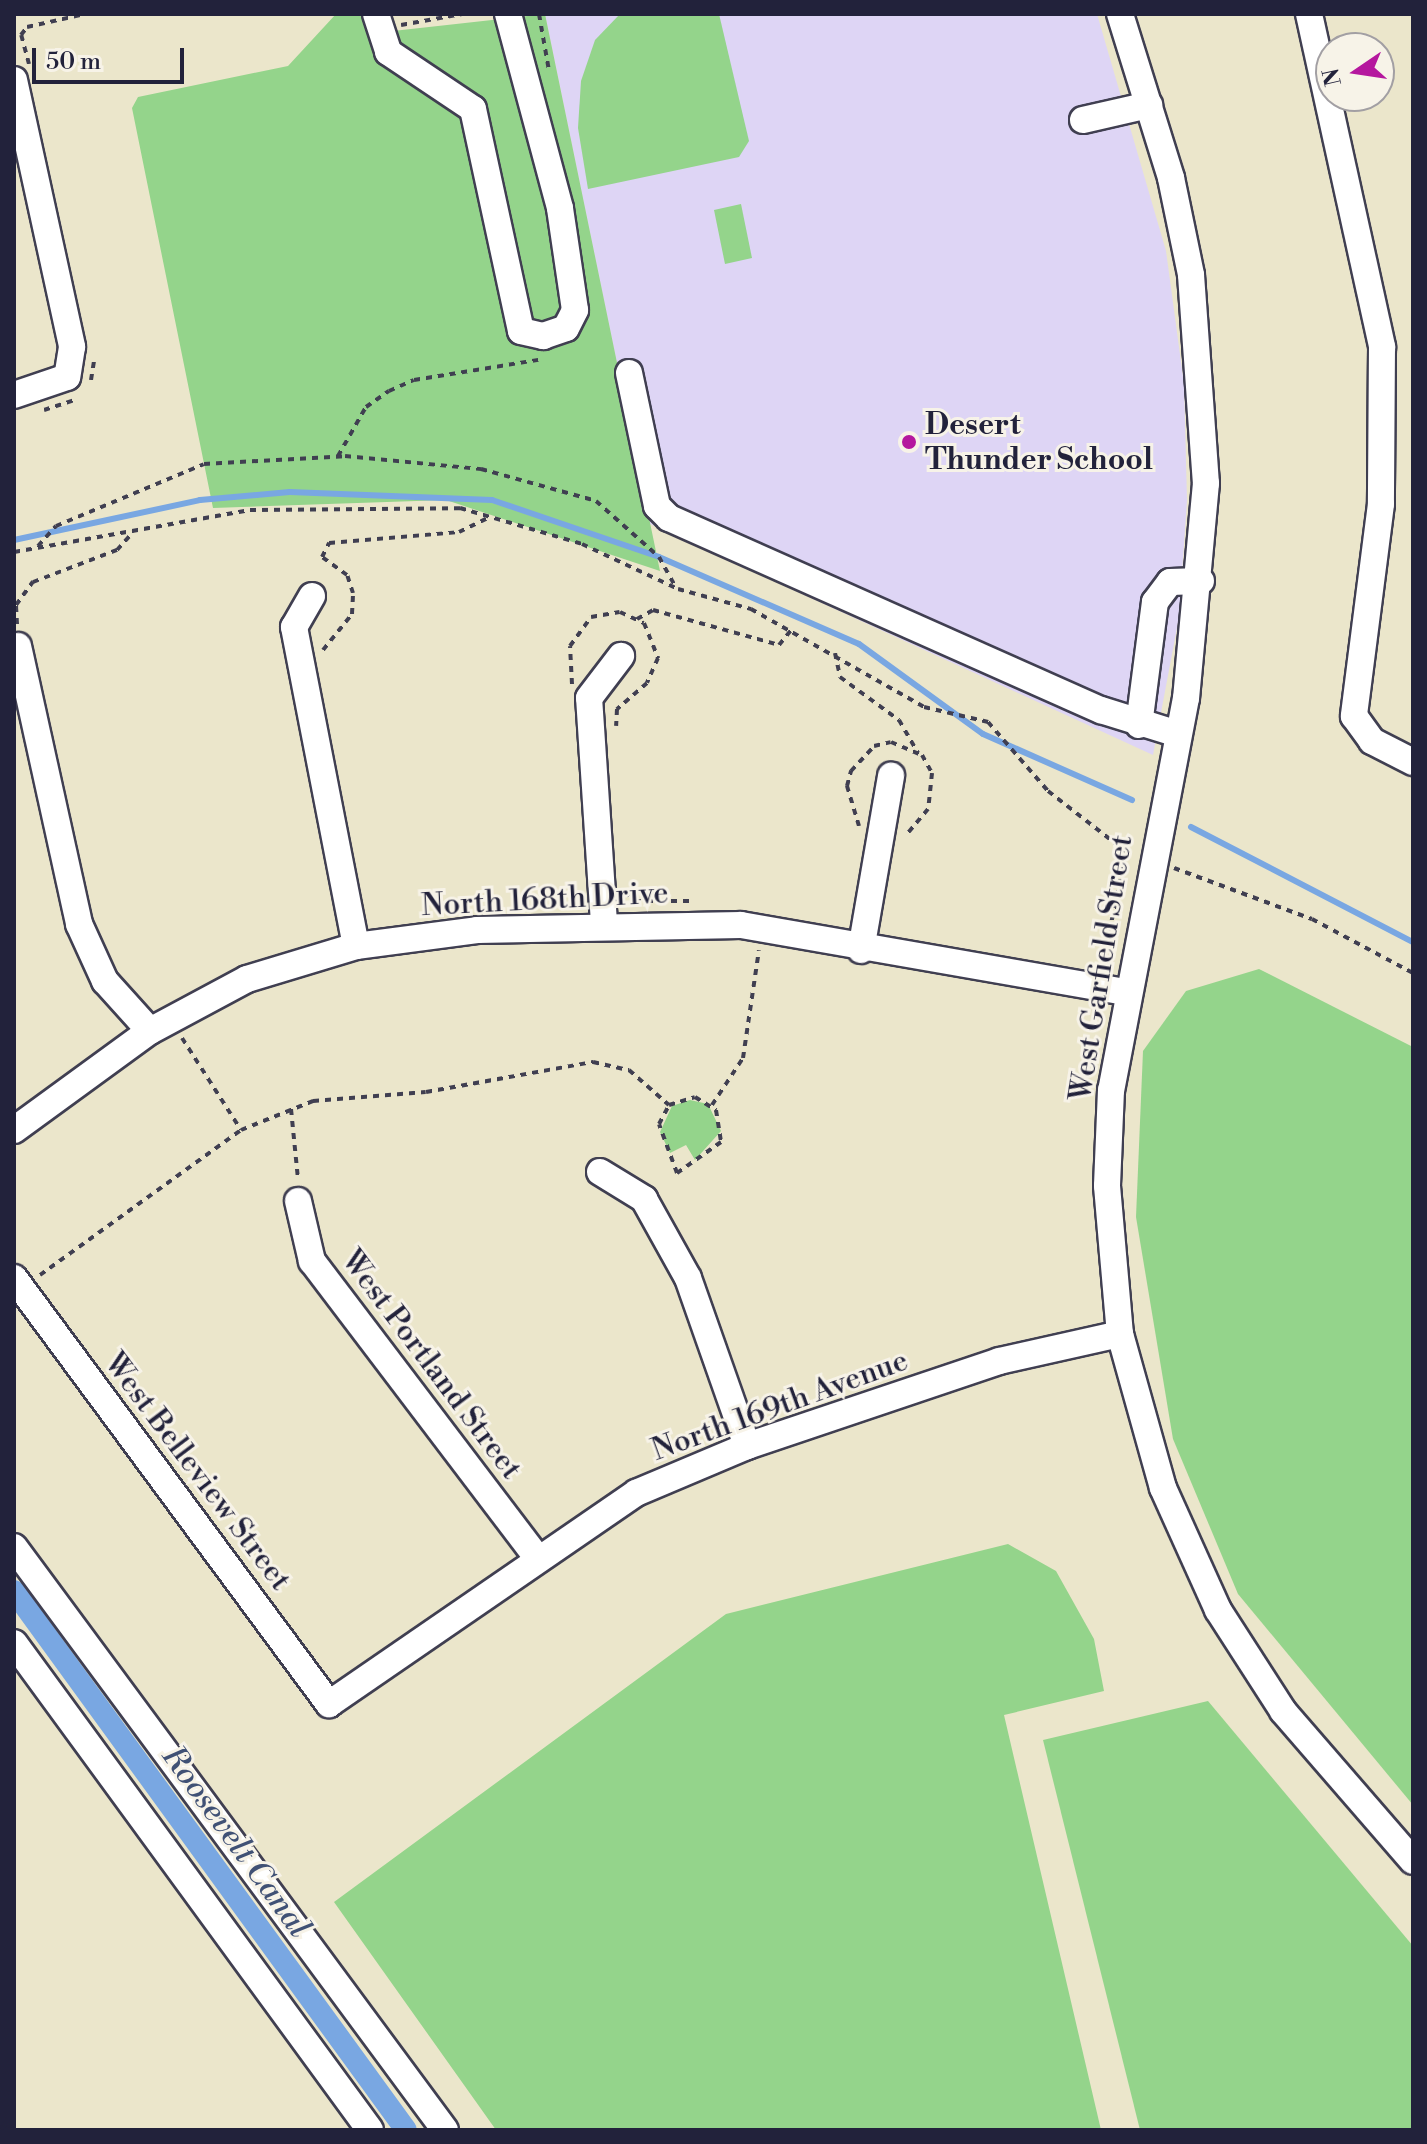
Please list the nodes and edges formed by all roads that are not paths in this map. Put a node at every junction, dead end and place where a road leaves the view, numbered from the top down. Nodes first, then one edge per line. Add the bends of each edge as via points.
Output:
1 (508, 14) edge
2 (1120, 14) edge
3 (1309, 14) edge
4 (376, 18) edge
5 (14, 80) edge
6 (1149, 105) junction
7 (1083, 120) dead end
8 (629, 373) dead end
9 (14, 395) edge
10 (1201, 581) junction
11 (312, 596) dead end
12 (18, 646) road end
13 (621, 656) dead end
14 (1139, 725) junction
15 (1178, 734) junction
16 (1413, 762) edge
17 (891, 776) dead end
18 (604, 923) junction
19 (356, 946) junction
20 (861, 950) junction
21 (1125, 992) junction
22 (160, 1025) junction
23 (14, 1130) edge
24 (600, 1172) dead end
25 (298, 1201) road end
26 (18, 1284) edge
27 (1120, 1334) junction
28 (747, 1446) junction
29 (14, 1547) edge
30 (537, 1557) junction
31 (14, 1643) edge
32 (329, 1704) joint
33 (1413, 1861) edge
34 (370, 2130) edge
35 (445, 2130) edge

1 - 4 street via 560,208 575,310 566,328 543,336 521,331 473,109 388,52
2 - 6 street, West Garfield Street
3 - 16 street via 1382,347 1381,504 1354,716 1372,741
5 - 9 street via 72,347 67,377
6 - 7 street
6 - 10 street, West Garfield Street via 1191,275 1200,357
8 - 14 street via 657,506 669,518
10 - 14 street via 1170,582 1155,602
10 - 15 street, West Garfield Street
11 - 19 street via 294,627
12 - 22 street via 79,924 105,981
13 - 18 street via 589,698
14 - 15 street
15 - 21 street, West Garfield Street
17 - 20 street
18 - 19 street, North 168th Drive
18 - 20 street, North 168th Drive via 762,930
19 - 22 street, North 168th Drive via 247,979
20 - 21 street, North 168th Drive
21 - 27 street, West Garfield Street via 1107,1186
22 - 23 street, North 168th Drive
24 - 28 street via 644,1199 688,1278
25 - 30 street, West Portland Street via 312,1261
26 - 32 street, West Belleview Street
27 - 28 street, North 169th Avenue via 999,1361
27 - 33 street, West Garfield Street via 1163,1488 1225,1623 1324,1765
28 - 30 street, North 169th Avenue via 636,1493
29 - 35 street
30 - 32 street, North 169th Avenue
31 - 34 street

